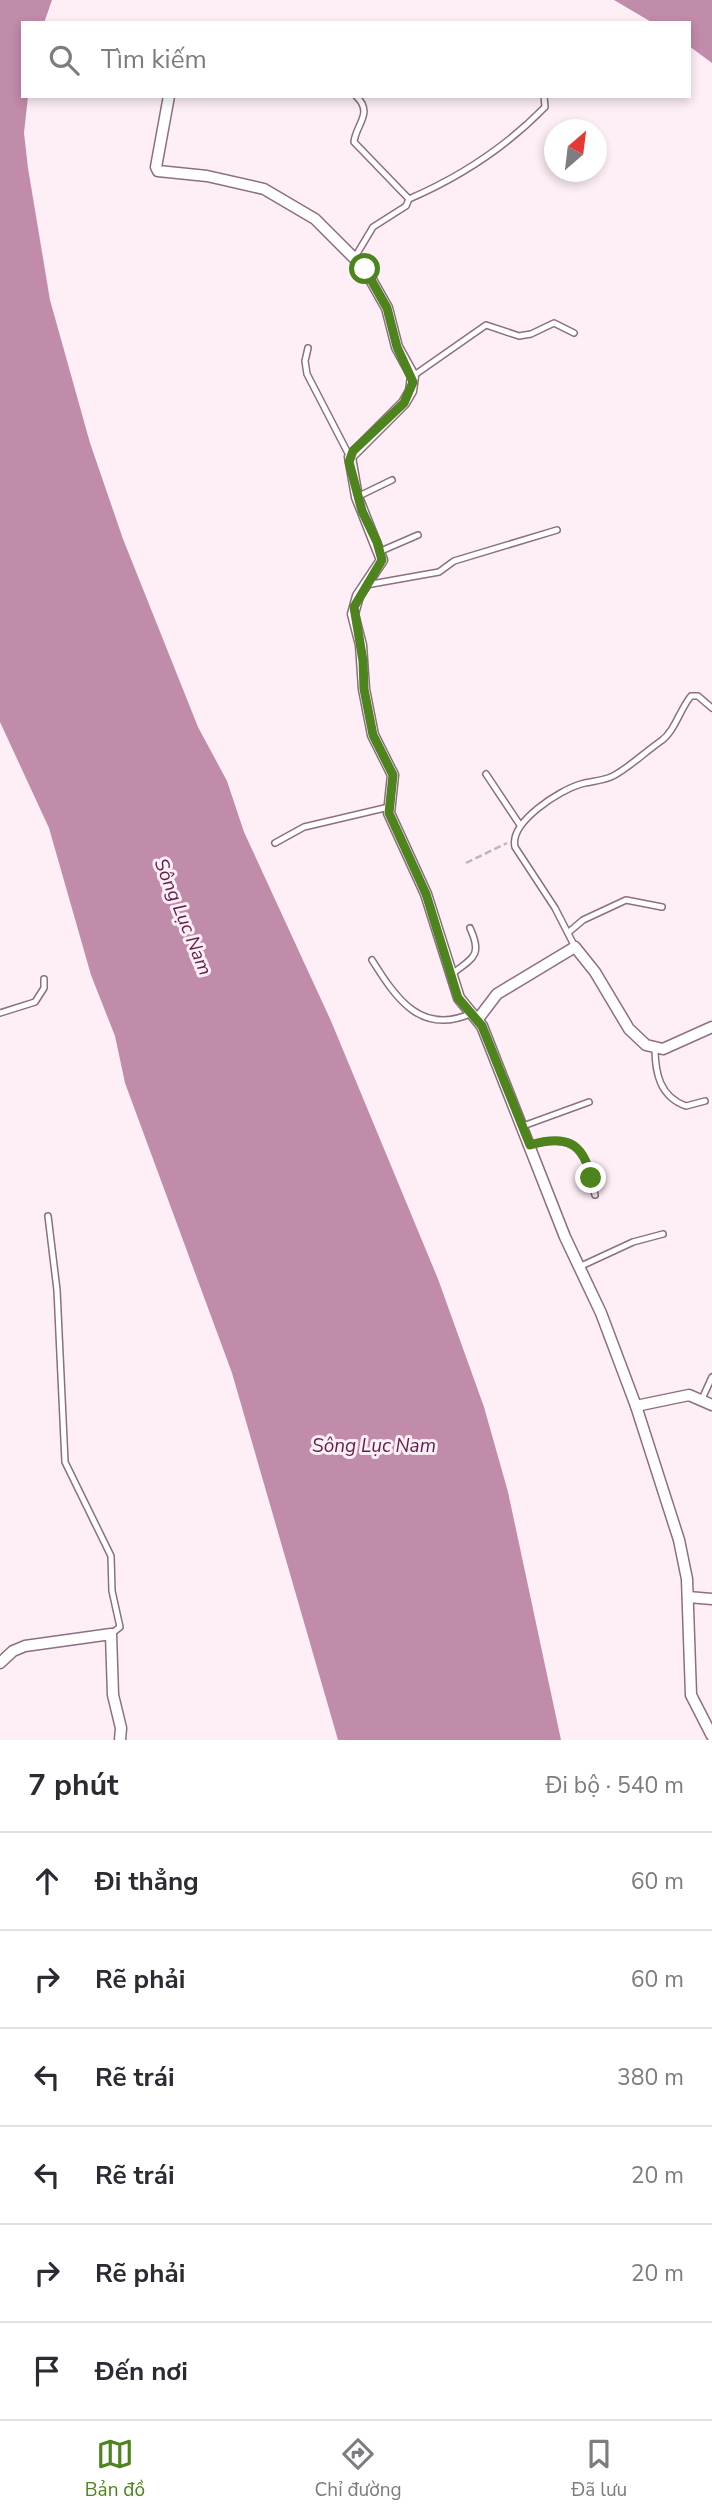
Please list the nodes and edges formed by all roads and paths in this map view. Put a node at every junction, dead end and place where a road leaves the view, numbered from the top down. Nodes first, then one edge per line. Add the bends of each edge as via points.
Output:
1 (169, 98) edge
2 (358, 98) edge
3 (544, 98) edge
4 (409, 199) junction
5 (355, 257) junction
6 (574, 333) dead end
7 (308, 348) dead end
8 (413, 376) junction
9 (350, 457) junction
10 (392, 480) dead end
11 (357, 497) junction
12 (557, 530) dead end
13 (418, 535) dead end
14 (381, 551) junction
15 (366, 586) junction
16 (712, 708) edge
17 (486, 774) dead end
18 (389, 807) junction
19 (520, 825) junction
20 (513, 840) junction
21 (275, 843) dead end
22 (466, 863) dead end
23 (662, 907) dead end
24 (470, 928) dead end
25 (569, 932) junction
26 (575, 947) junction
27 (372, 960) dead end
28 (450, 975) junction
29 (44, 979) dead end
30 (0, 1013) edge
31 (475, 1016) junction
32 (712, 1027) edge
33 (655, 1048) junction
34 (705, 1101) dead end
35 (589, 1102) dead end
36 (523, 1126) junction
37 (530, 1145) junction
38 (595, 1195) dead end
39 (48, 1216) dead end
40 (663, 1234) dead end
41 (579, 1267) junction
42 (712, 1377) edge
43 (707, 1402) edge
44 (636, 1406) junction
45 (688, 1597) junction
46 (712, 1599) edge
47 (111, 1634) junction
48 (0, 1663) edge
49 (712, 1736) edge
50 (120, 1740) edge

1 - 5 street via 158,171 207,176 274,193 315,219
2 - 4 lane via 365,117 354,142
3 - 4 lane via 545,107 526,126 453,179
4 - 5 lane via 406,206 373,228
5 - 8 street via 387,308 397,347
6 - 8 lane via 554,323 519,336 486,325
7 - 9 lane via 307,374
8 - 9 street via 404,403
9 - 11 street
10 - 11 lane
11 - 14 street
12 - 15 lane via 454,561 439,572
13 - 14 lane
14 - 15 street via 380,566
15 - 18 street via 353,614 373,735 393,775
16 - 19 lane via 691,696 664,739 604,780 571,788
17 - 19 lane
18 - 21 lane via 304,827
18 - 28 street via 426,894
19 - 20 lane
20 - 22 path
20 - 25 lane
23 - 25 lane via 626,900 583,920
24 - 28 lane via 478,945 476,953
25 - 26 lane
26 - 31 street via 497,994
26 - 33 street via 629,1029
27 - 31 lane via 402,1000 425,1018 446,1022
28 - 31 street via 458,998
29 - 30 lane via 35,1002
31 - 36 street
32 - 33 street via 671,1047
33 - 34 lane via 658,1078 671,1098 686,1106
35 - 36 lane
36 - 37 street
37 - 38 lane via 558,1139 577,1148 587,1161
37 - 41 street
39 - 47 lane via 57,1290 65,1462 111,1556 112,1591 121,1620
40 - 41 lane via 633,1242
41 - 44 street
42 - 43 lane
43 - 44 street via 681,1396
44 - 45 street via 679,1540
45 - 46 street
45 - 49 street via 691,1695
47 - 48 street via 25,1646
47 - 50 street

